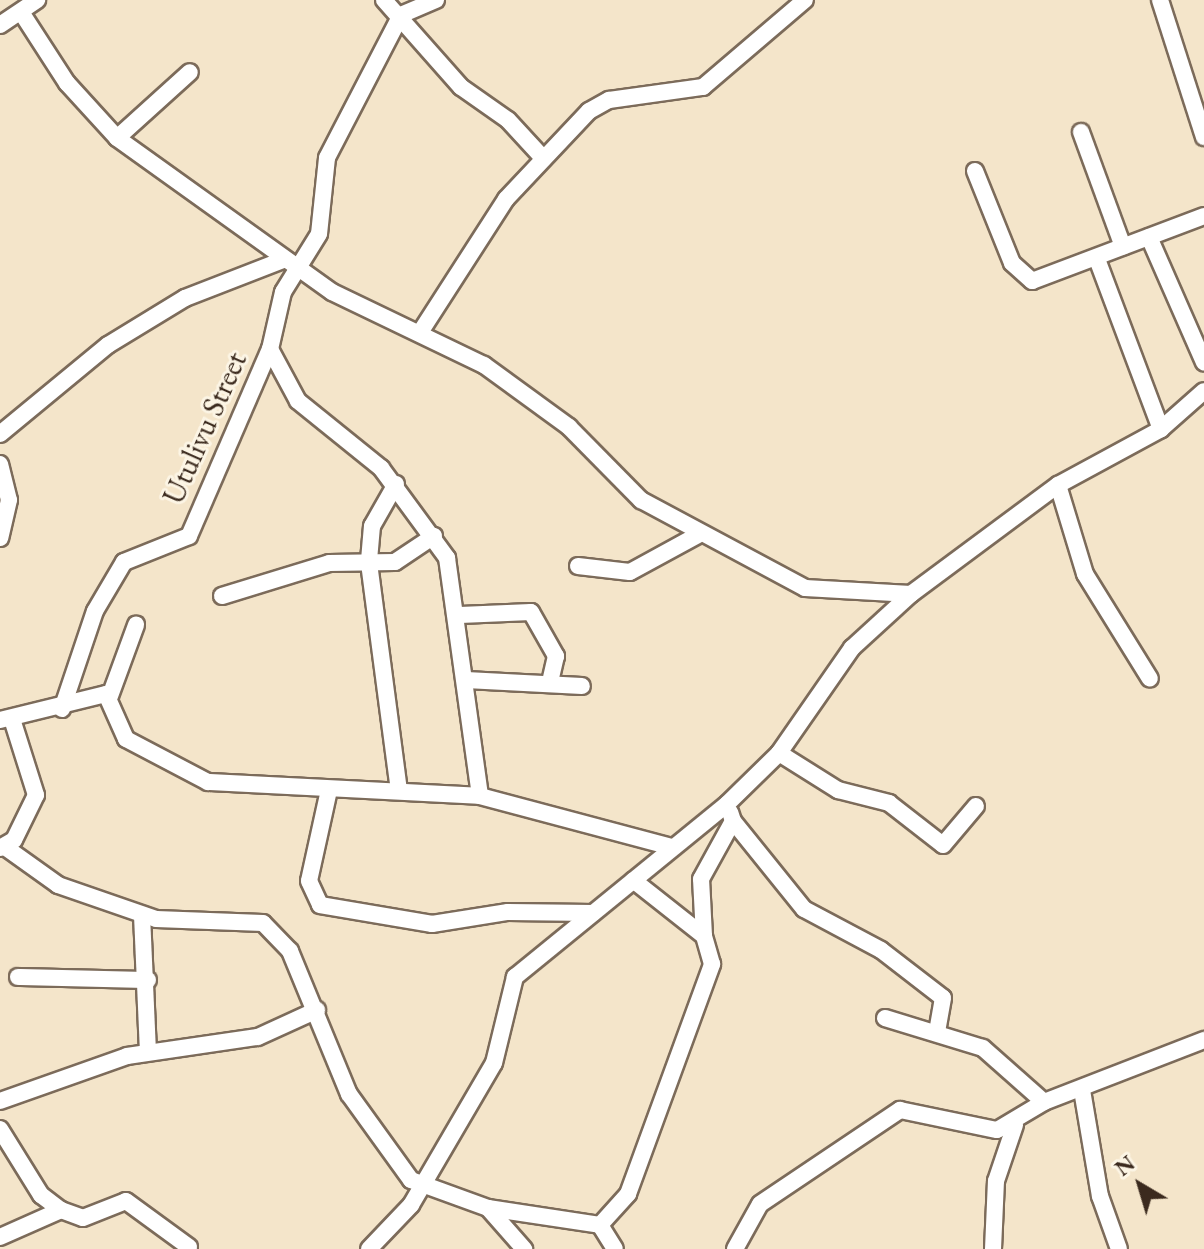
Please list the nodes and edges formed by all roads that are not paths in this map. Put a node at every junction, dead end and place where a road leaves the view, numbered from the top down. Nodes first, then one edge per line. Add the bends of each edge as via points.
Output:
1 (37, 0) edge
2 (384, 0) edge
3 (436, 0) edge
4 (805, 0) edge
5 (1160, 0) edge
6 (21, 12) junction
7 (401, 15) junction
8 (0, 25) edge
9 (190, 72) dead end
10 (1081, 132) dead end
11 (1204, 137) edge
12 (117, 138) junction
13 (543, 158) junction
14 (975, 171) dead end
15 (1204, 216) edge
16 (1149, 237) junction
17 (1123, 247) junction
18 (1097, 259) junction
19 (289, 264) junction
20 (421, 331) junction
21 (270, 349) junction
22 (1204, 362) edge
23 (1204, 391) edge
24 (1161, 429) junction
25 (0, 434) edge
26 (0, 464) edge
27 (396, 484) junction
28 (1058, 485) junction
29 (698, 535) junction
30 (434, 536) junction
31 (0, 538) edge
32 (369, 563) junction
33 (578, 566) dead end
34 (911, 594) junction
35 (222, 596) dead end
36 (460, 615) junction
37 (136, 625) dead end
38 (1150, 679) dead end
39 (466, 680) junction
40 (550, 683) junction
41 (582, 686) dead end
42 (110, 696) junction
43 (62, 709) junction
44 (6, 721) edge
45 (779, 753) junction
46 (329, 790) junction
47 (399, 791) junction
48 (480, 796) junction
49 (727, 804) junction
50 (976, 806) dead end
51 (733, 821) junction
52 (672, 847) junction
53 (3, 848) edge
54 (633, 880) junction
55 (593, 913) junction
56 (142, 915) junction
57 (704, 936) junction
58 (18, 977) dead end
59 (148, 980) junction
60 (317, 1010) junction
61 (885, 1018) dead end
62 (937, 1032) junction
63 (1204, 1040) edge
64 (148, 1052) junction
65 (1082, 1090) junction
66 (0, 1101) edge
67 (1044, 1102) junction
68 (1015, 1125) junction
69 (0, 1129) edge
70 (421, 1188) junction
71 (488, 1208) junction
72 (61, 1210) junction
73 (600, 1225) junction
74 (0, 1237) edge
75 (193, 1248) edge
76 (369, 1249) edge
77 (524, 1249) edge
78 (615, 1249) edge
79 (735, 1249) edge
80 (993, 1249) edge
81 (1119, 1249) edge

1 - 6 street
2 - 7 street
3 - 7 street
4 - 13 street via 703,87 600,104
5 - 11 street
6 - 8 street
6 - 12 street via 67,83
7 - 13 street via 461,87 508,120
7 - 19 street via 327,158 319,234
9 - 12 street
10 - 17 street
12 - 19 street
13 - 20 street via 506,199
14 - 18 street via 1021,277 1047,279
15 - 16 street
16 - 17 street
16 - 22 street
17 - 18 street
18 - 24 street
19 - 20 street
19 - 21 street, Utulivu Street
19 - 25 street via 185,298 108,345
20 - 29 street via 569,427 625,488
21 - 27 street via 298,401
21 - 43 street, Utulivu Street via 189,536 124,562 88,626
23 - 24 street
24 - 28 street
26 - 31 street via 9,500
27 - 30 street
27 - 32 street via 372,526
28 - 34 street
28 - 38 street via 1085,574
29 - 33 street via 630,572
29 - 34 street via 814,591
30 - 32 street via 405,559
30 - 36 street via 454,575
32 - 35 street via 329,563
32 - 47 street
34 - 45 street via 852,648
36 - 39 street
36 - 40 street via 531,612 556,656
37 - 42 street
39 - 40 street
39 - 48 street
40 - 41 street
42 - 43 street
42 - 46 street via 126,739 191,777
43 - 44 street
44 - 53 street via 37,783 32,808
45 - 49 street
45 - 50 street via 838,790 889,803 943,845
46 - 47 street
46 - 55 street via 309,881 320,905 432,924 508,912
47 - 48 street
48 - 52 street
49 - 51 street
49 - 52 street
51 - 57 street via 701,879
51 - 62 street via 804,909 881,950 943,998
52 - 54 street
53 - 56 street via 58,885
54 - 55 street
54 - 57 street
55 - 70 street via 510,986 494,1063
56 - 59 street
56 - 60 street via 174,923 216,917 263,923 290,951
57 - 73 street via 710,978 628,1194
58 - 59 street
59 - 64 street
60 - 64 street via 258,1037
60 - 70 street via 349,1094
61 - 62 street
62 - 67 street via 983,1048
63 - 65 street
64 - 66 street
65 - 67 street
65 - 81 street via 1100,1196
67 - 68 street
68 - 79 street via 981,1130 900,1110 833,1162 760,1204
68 - 80 street via 996,1181
69 - 72 street via 41,1195
70 - 71 street
70 - 76 street
71 - 73 street
71 - 77 street
72 - 74 street
72 - 75 street via 83,1218 133,1203
73 - 78 street

